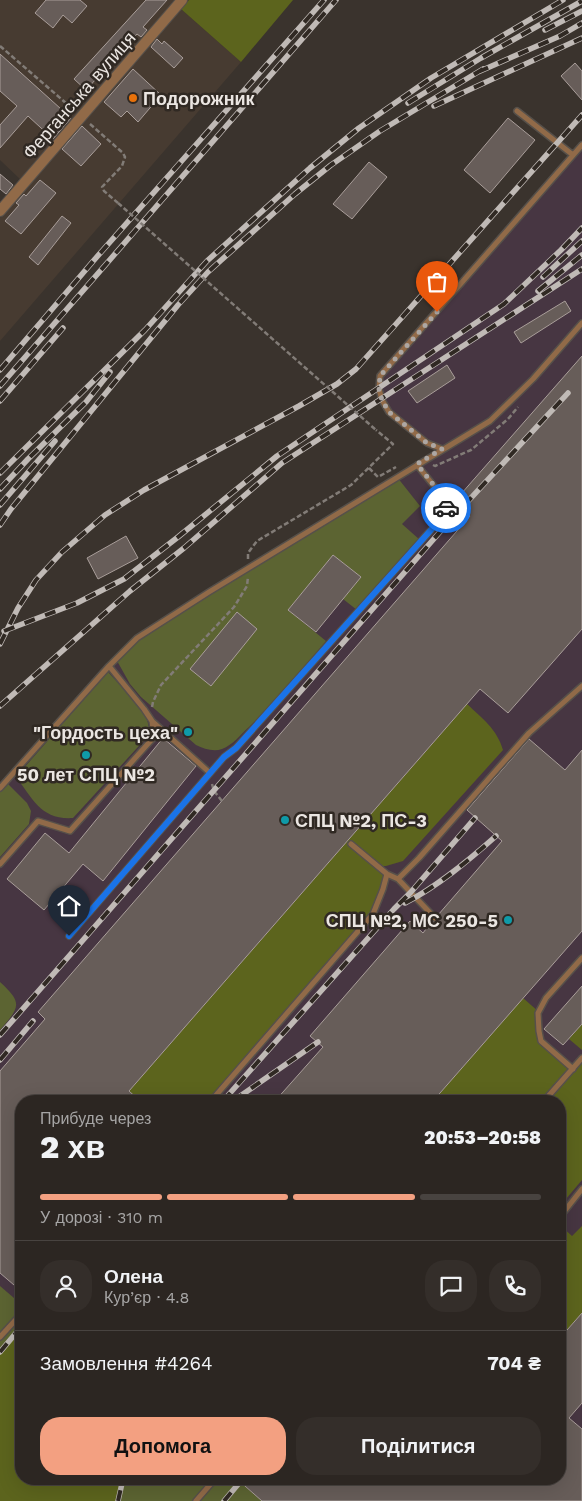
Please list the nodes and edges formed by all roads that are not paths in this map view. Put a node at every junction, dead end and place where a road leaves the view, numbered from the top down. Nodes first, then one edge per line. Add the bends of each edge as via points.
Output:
1 (182, 0) edge
2 (518, 111) dead end
3 (582, 145) edge
4 (573, 155) junction
5 (0, 211) edge
6 (582, 323) edge
7 (442, 449) junction
8 (417, 464) junction
9 (109, 666) junction
10 (582, 686) edge
11 (152, 721) junction
12 (210, 773) junction
13 (0, 788) edge
14 (351, 844) dead end
15 (0, 864) edge
16 (387, 874) junction
17 (398, 879) junction
18 (435, 918) dead end
19 (69, 936) dead end
20 (582, 958) edge
21 (582, 1058) edge
22 (572, 1069) junction
23 (216, 1095) edge
24 (549, 1095) edge
25 (582, 1190) edge
26 (566, 1209) edge
27 (15, 1322) edge
28 (0, 1337) edge
29 (210, 1485) edge
30 (196, 1501) edge

1 - 5 street, Ферганська вулиця
2 - 4 lane
3 - 4 lane
4 - 7 lane via 380,376 379,389 389,412 427,443
6 - 7 lane via 533,379 490,421
7 - 8 lane
8 - 9 lane via 137,638
8 - 12 lane via 443,497 447,512
9 - 11 lane
9 - 13 lane
10 - 17 lane via 529,733
11 - 12 lane
11 - 15 lane via 154,737 70,831 38,821
12 - 19 lane
14 - 16 lane
16 - 17 lane
16 - 23 lane via 373,914
17 - 18 lane
20 - 22 lane via 546,998 538,1013 541,1041
21 - 22 lane
22 - 24 lane
25 - 26 lane
27 - 28 lane
29 - 30 lane

